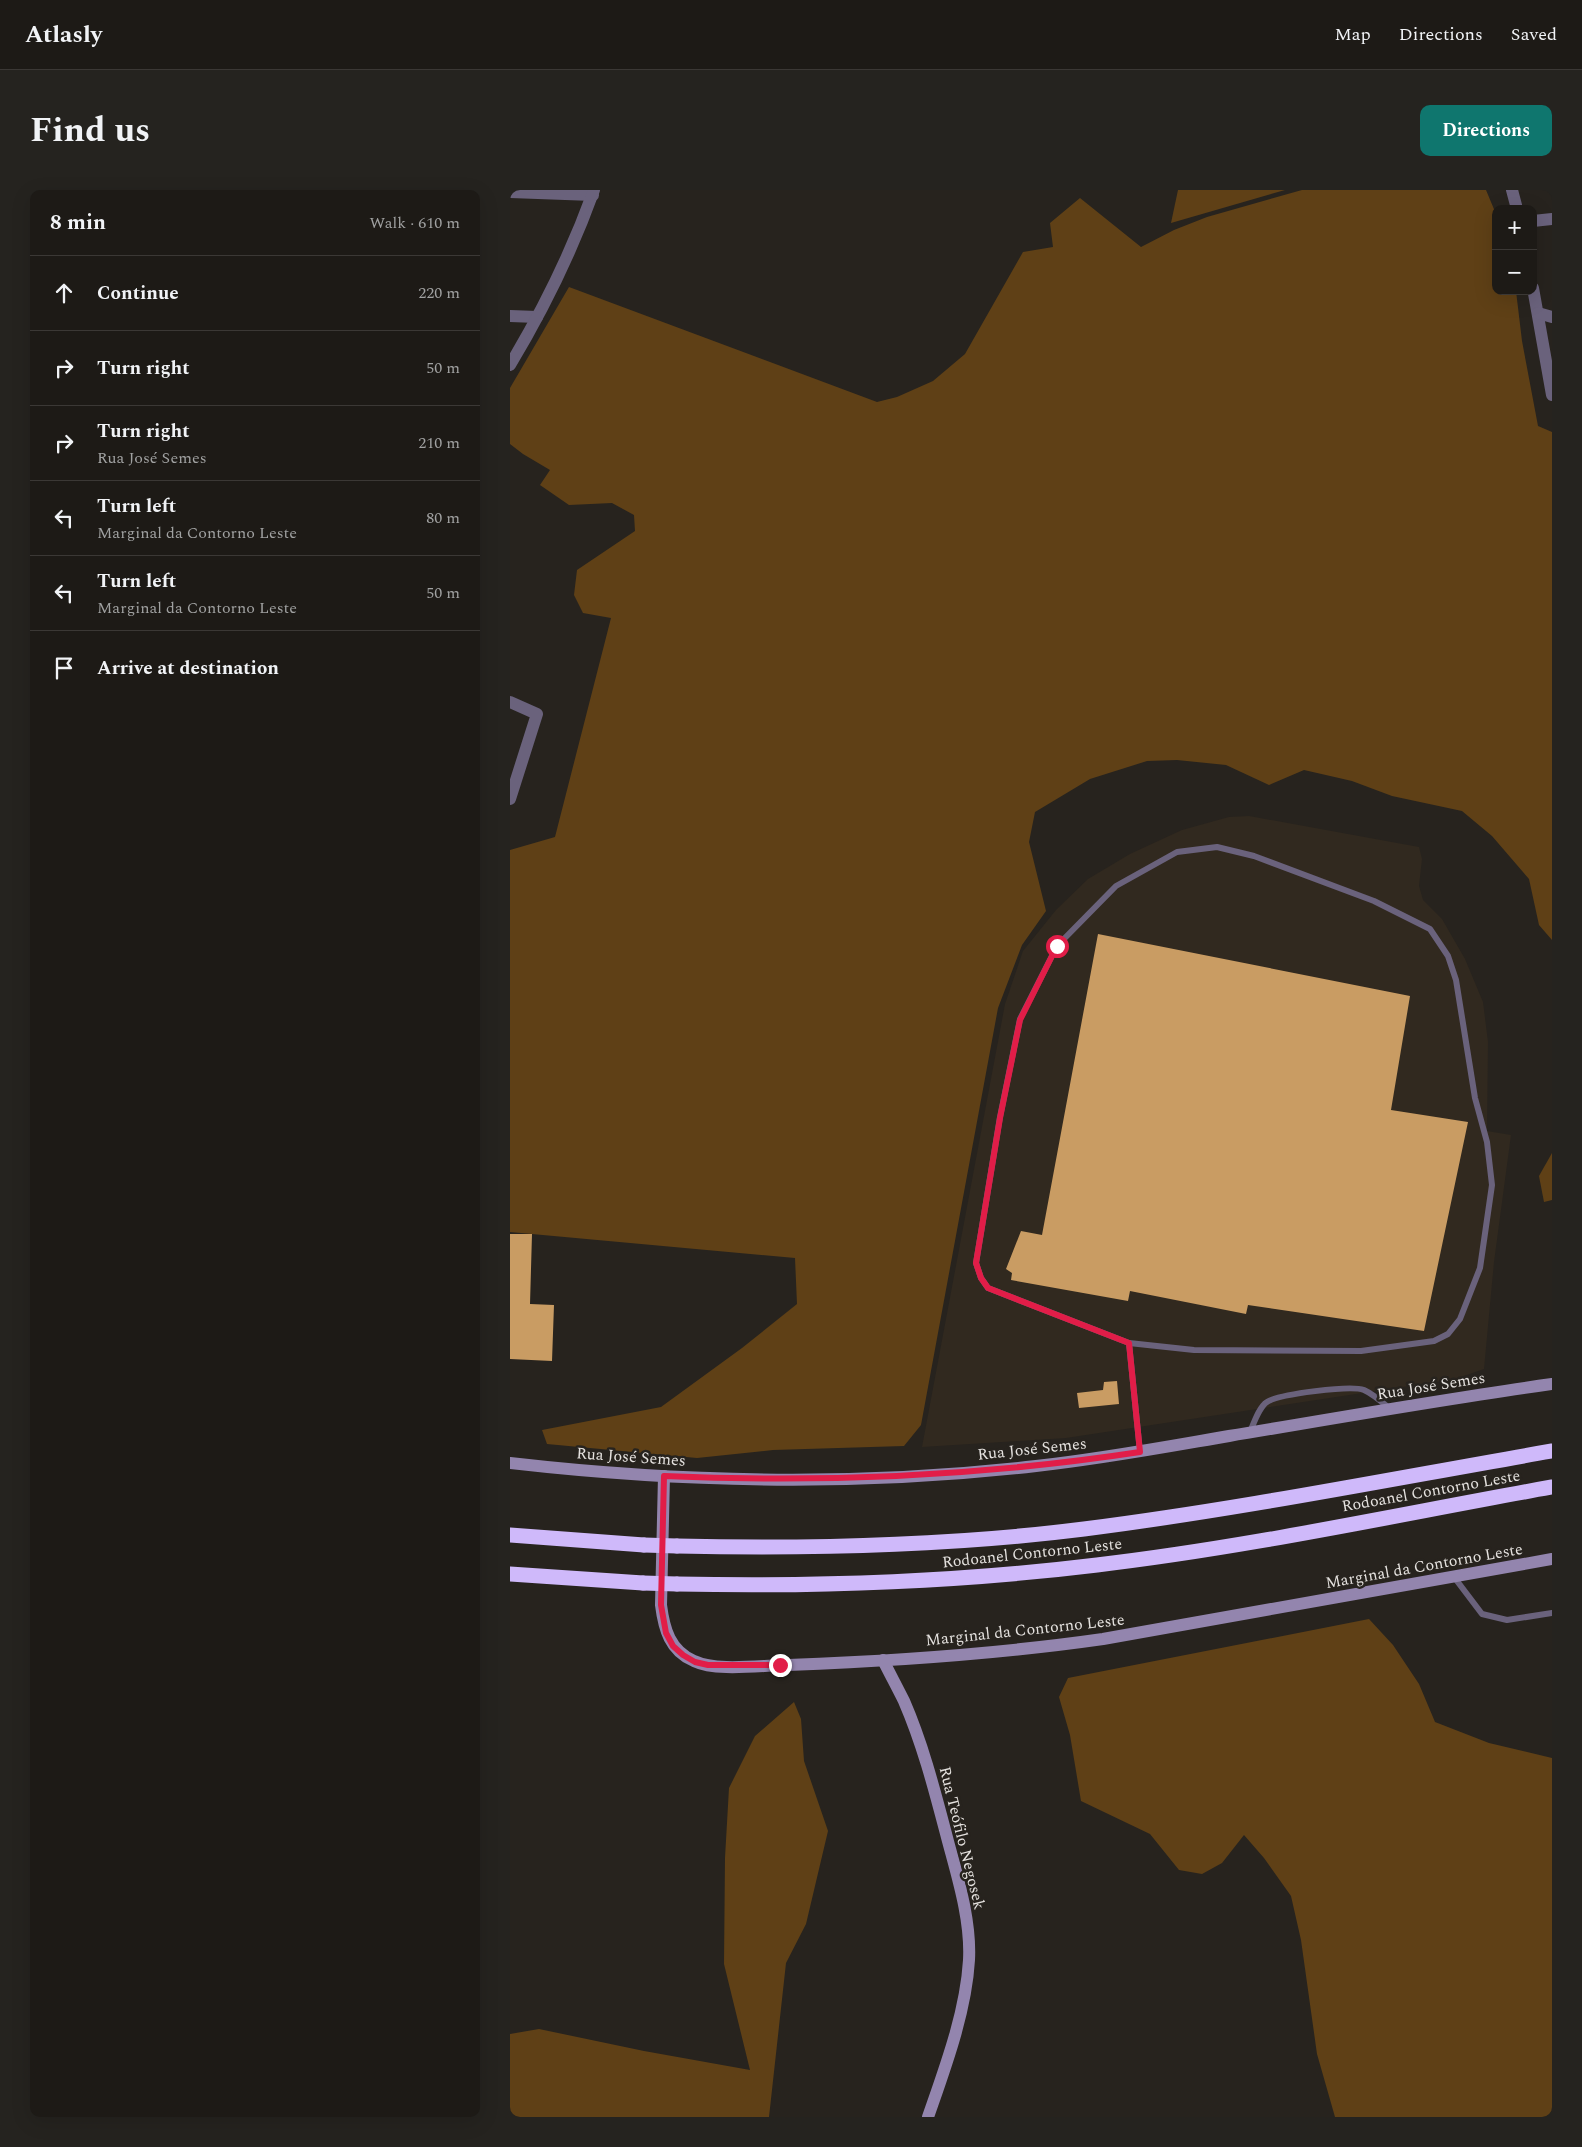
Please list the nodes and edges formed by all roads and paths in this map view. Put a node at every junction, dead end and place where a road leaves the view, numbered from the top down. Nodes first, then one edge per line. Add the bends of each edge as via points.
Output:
1 (1512, 190) edge
2 (510, 192) edge
3 (593, 193) edge
4 (1516, 205) edge
5 (1552, 219) edge
6 (1537, 221) edge
7 (1534, 295) edge
8 (1538, 313) junction
9 (510, 316) edge
10 (538, 317) junction
11 (1552, 317) edge
12 (511, 360) edge
13 (1552, 389) edge
14 (510, 702) edge
15 (510, 799) edge
16 (1129, 1343) junction
17 (1552, 1384) edge
18 (1390, 1409) junction
19 (1250, 1433) junction
20 (1552, 1451) edge
21 (1140, 1452) junction
22 (510, 1463) edge
23 (664, 1476) junction
24 (1552, 1487) edge
25 (510, 1535) edge
26 (1552, 1559) edge
27 (510, 1574) edge
28 (1454, 1577) junction
29 (1552, 1613) edge
30 (883, 1660) junction
31 (928, 2117) edge

1 - 4 street
2 - 3 street
3 - 10 street via 570,252
5 - 6 street
7 - 8 street
8 - 11 street
8 - 13 street
9 - 10 street
10 - 12 street
14 - 15 street via 538,714
16 - 16 lane via 1194,1350 1361,1351 1434,1342 1448,1334 1460,1319 1480,1268 1492,1185 1487,1142 1475,1098 1456,980 1448,956 1430,929 1374,900 1254,856 1217,847 1177,852 1116,886 1057,946 1020,1020 976,1263 988,1288
16 - 21 lane
17 - 18 main road, Rua José Semes
18 - 19 main road, Rua José Semes
18 - 19 lane via 1364,1390 1350,1387 1284,1396 1266,1402
19 - 21 main road, Rua José Semes
20 - 25 highway, Rodoanel Contorno Leste, bridge via 1082,1530 922,1544 778,1548 677,1546
21 - 23 main road, Rua José Semes via 1034,1467 924,1476 795,1479
22 - 23 main road, Rua José Semes
23 - 30 main road, Marginal da Contorno Leste via 661,1605 666,1633 683,1655 695,1662 722,1666
24 - 27 highway, Rodoanel Contorno Leste, bridge via 1224,1547 1012,1574 784,1585 643,1583
26 - 28 main road, Marginal da Contorno Leste
28 - 29 lane via 1482,1614 1507,1620
28 - 30 main road, Marginal da Contorno Leste via 1103,1639 994,1653
30 - 31 main road, Rua Teófilo Negosek via 904,1701 929,1771 961,1888 967,1925 969,1959 963,2002

